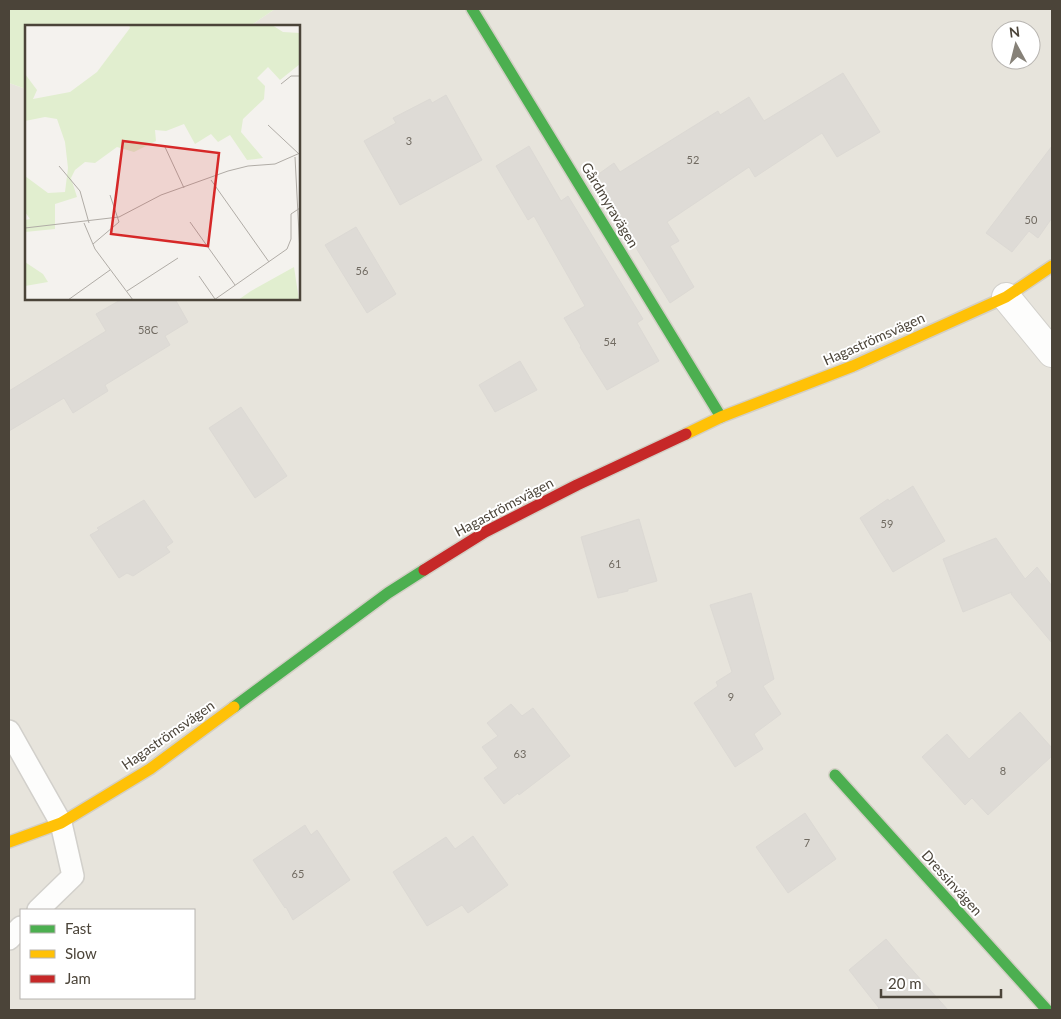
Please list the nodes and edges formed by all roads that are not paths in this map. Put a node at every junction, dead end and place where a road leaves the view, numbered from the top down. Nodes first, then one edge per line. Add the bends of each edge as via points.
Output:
1 (472, 9) edge
2 (1052, 266) edge
3 (1006, 297) junction
4 (1052, 353) edge
5 (721, 417) junction
6 (9, 731) edge
7 (835, 775) dead end
8 (61, 823) junction
9 (9, 842) edge
10 (39, 909) edge
11 (20, 928) edge
12 (9, 939) edge
13 (1047, 1010) edge

1 - 5 street, Gårdmyravägen
2 - 3 street, Hagaströmsvägen
3 - 4 street
3 - 5 street, Hagaströmsvägen via 853,366
5 - 8 street, Hagaströmsvägen via 485,532 388,593 150,769
6 - 8 lane
7 - 13 street, Dressinvägen
8 - 9 street, Hagaströmsvägen
8 - 10 lane via 73,876
11 - 12 lane

